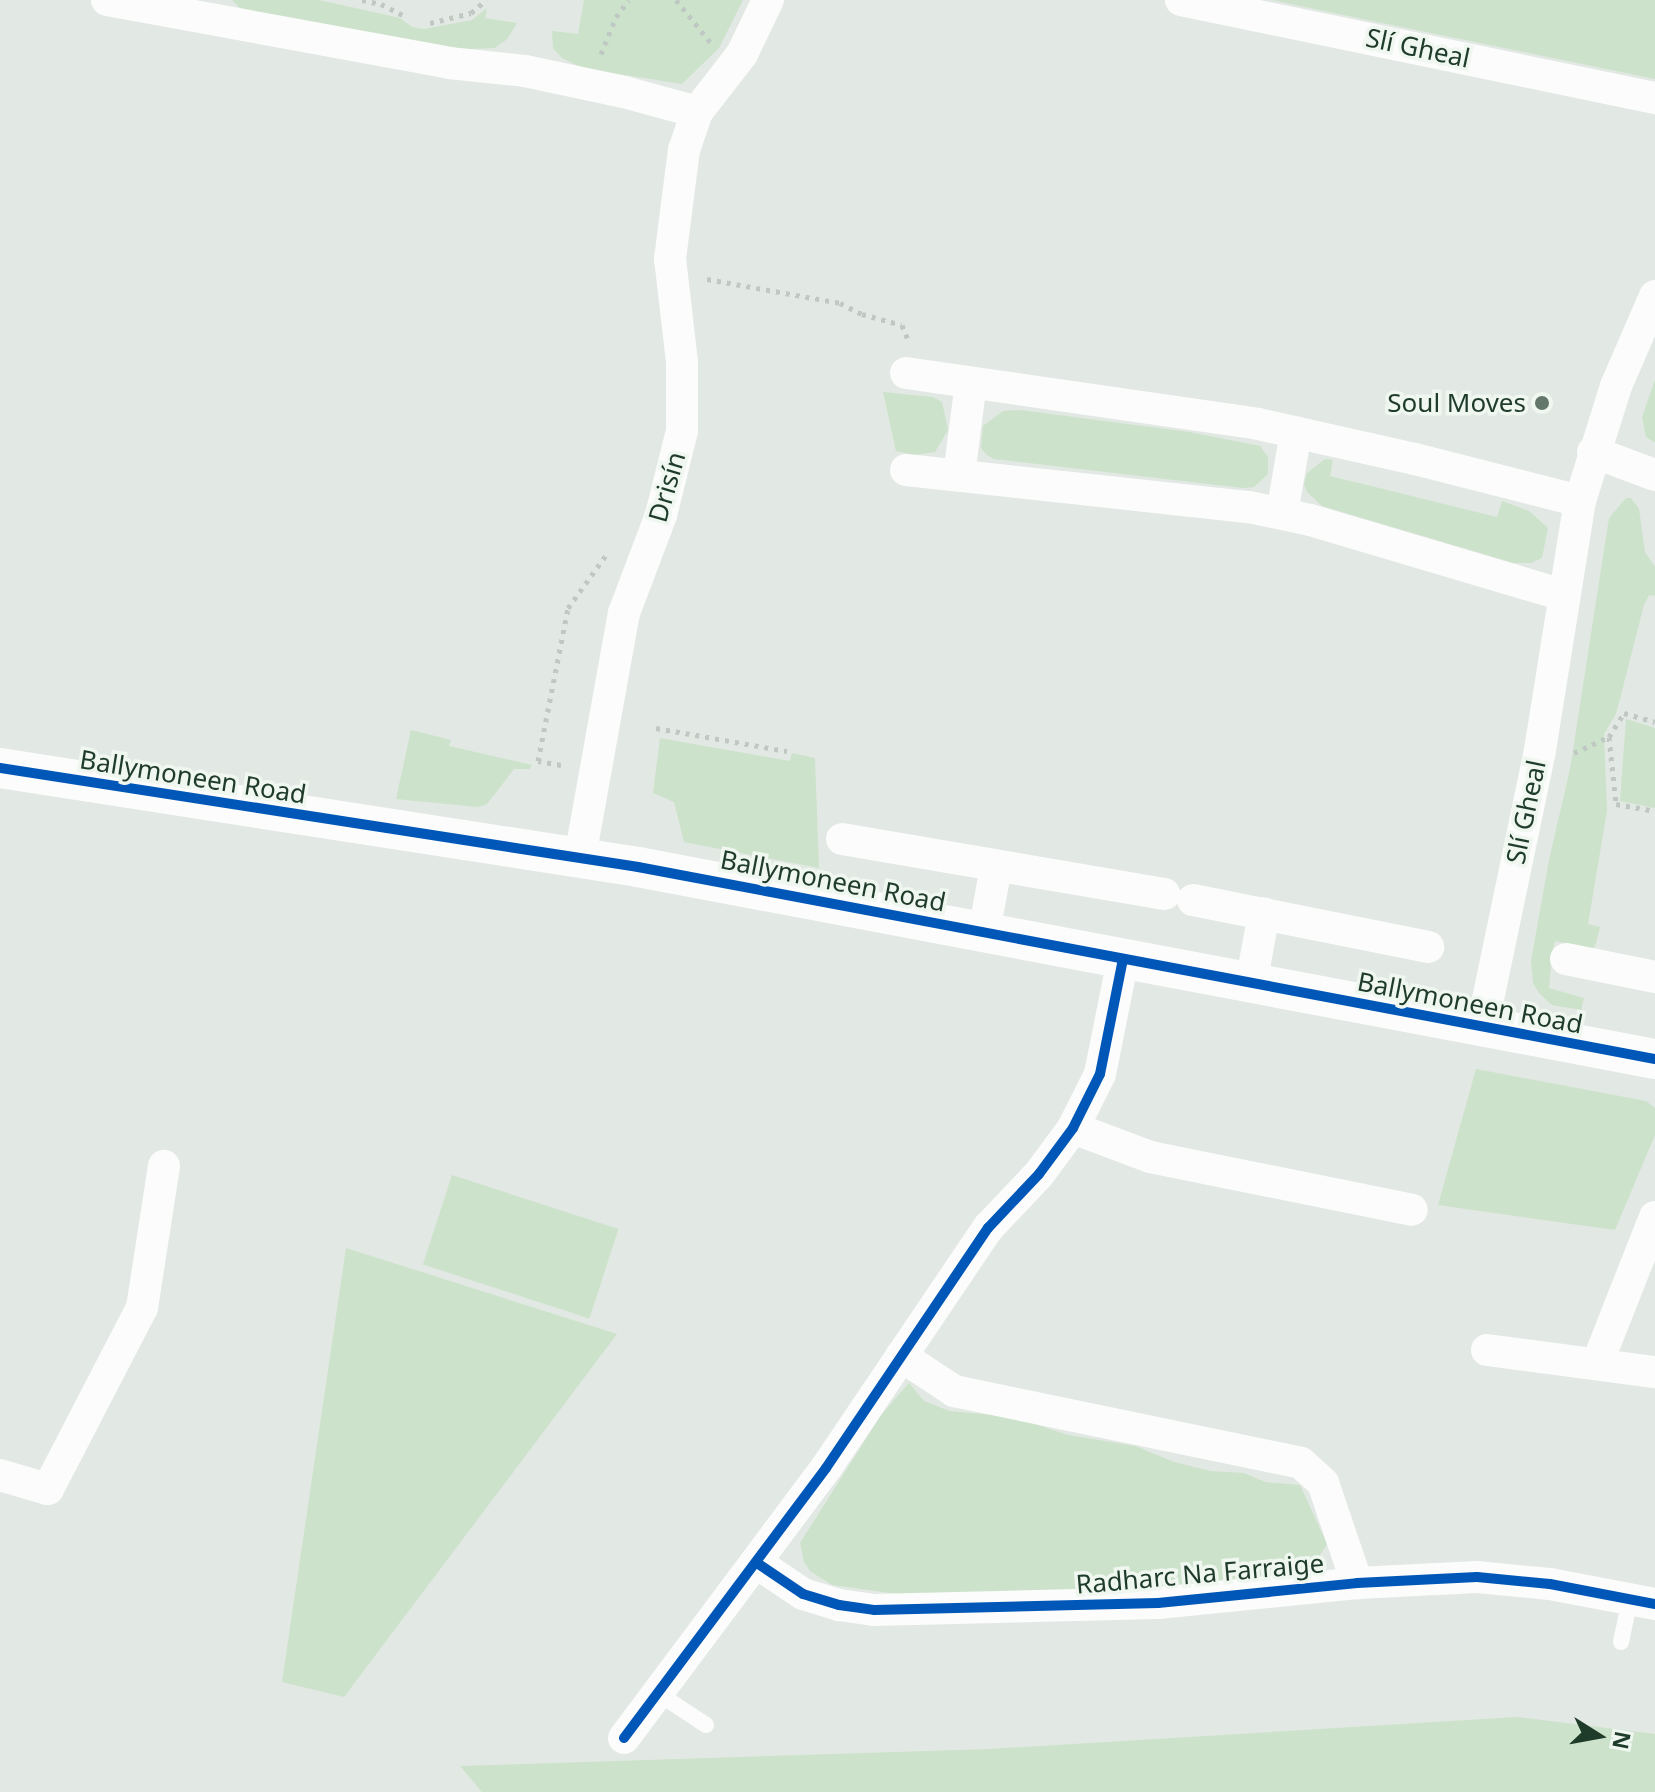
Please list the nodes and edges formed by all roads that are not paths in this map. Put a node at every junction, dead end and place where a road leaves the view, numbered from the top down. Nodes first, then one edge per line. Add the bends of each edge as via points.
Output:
1 (107, 0) edge
2 (768, 0) edge
3 (1181, 0) edge
4 (1655, 98) edge
5 (697, 112) junction
6 (1655, 296) edge
7 (906, 373) road end
8 (971, 383) junction
9 (1296, 432) junction
10 (1593, 452) junction
11 (906, 470) dead end
12 (959, 475) junction
13 (1655, 475) edge
14 (1580, 501) junction
15 (1282, 513) junction
16 (1563, 595) junction
17 (0, 768) edge
18 (842, 839) dead end
19 (580, 857) junction
20 (996, 867) junction
21 (1264, 913) junction
22 (984, 932) junction
23 (1428, 947) dead end
24 (1123, 959) junction
25 (1566, 959) dead end
26 (1655, 977) edge
27 (1251, 984) junction
28 (1482, 1028) junction
29 (1655, 1059) edge
30 (1073, 1128) junction
31 (164, 1166) dead end
32 (1412, 1210) dead end
33 (1655, 1217) edge
34 (1487, 1350) dead end
35 (901, 1356) junction
36 (1597, 1364) junction
37 (1655, 1372) edge
38 (0, 1475) edge
39 (757, 1563) junction
40 (1357, 1583) junction
41 (1642, 1602) edge
42 (1621, 1642) dead end
43 (656, 1692) junction
44 (706, 1725) dead end
45 (624, 1738) dead end

1 - 5 street via 594,86
2 - 5 street, Drisín via 742,54
3 - 4 street, Slí Gheal
5 - 19 street, Drisín via 684,150 670,259 682,362 682,431 674,474 624,613
6 - 10 street, Slí Gheal
7 - 8 street
8 - 9 street
8 - 12 street
9 - 14 street
9 - 15 street
10 - 13 street
10 - 14 street, Slí Gheal
11 - 12 street
12 - 15 street
14 - 16 street, Slí Gheal
15 - 16 street
16 - 28 street, Slí Gheal via 1540,750
17 - 19 street, Ballymoneen Road
18 - 20 street
19 - 22 street, Ballymoneen Road
20 - 21 street
20 - 22 street
21 - 23 street
21 - 27 street
22 - 24 street, Ballymoneen Road
24 - 27 street, Ballymoneen Road
24 - 30 street via 1100,1074
25 - 26 street
27 - 28 street, Ballymoneen Road
28 - 29 street, Ballymoneen Road
30 - 32 street via 1150,1157
30 - 35 street via 1048,1164 988,1228
31 - 38 street via 142,1308 48,1489
33 - 36 street
34 - 36 street
35 - 39 street
35 - 40 street, Radharc Na Farraige via 954,1391 1301,1463 1323,1483
36 - 37 street
39 - 40 street, Radharc Na Farraige via 803,1594 874,1610 1158,1603
39 - 43 street
40 - 41 street, Radharc Na Farraige via 1498,1578
41 - 42 lane, Radharc Na Farraige
43 - 44 lane
43 - 45 street

